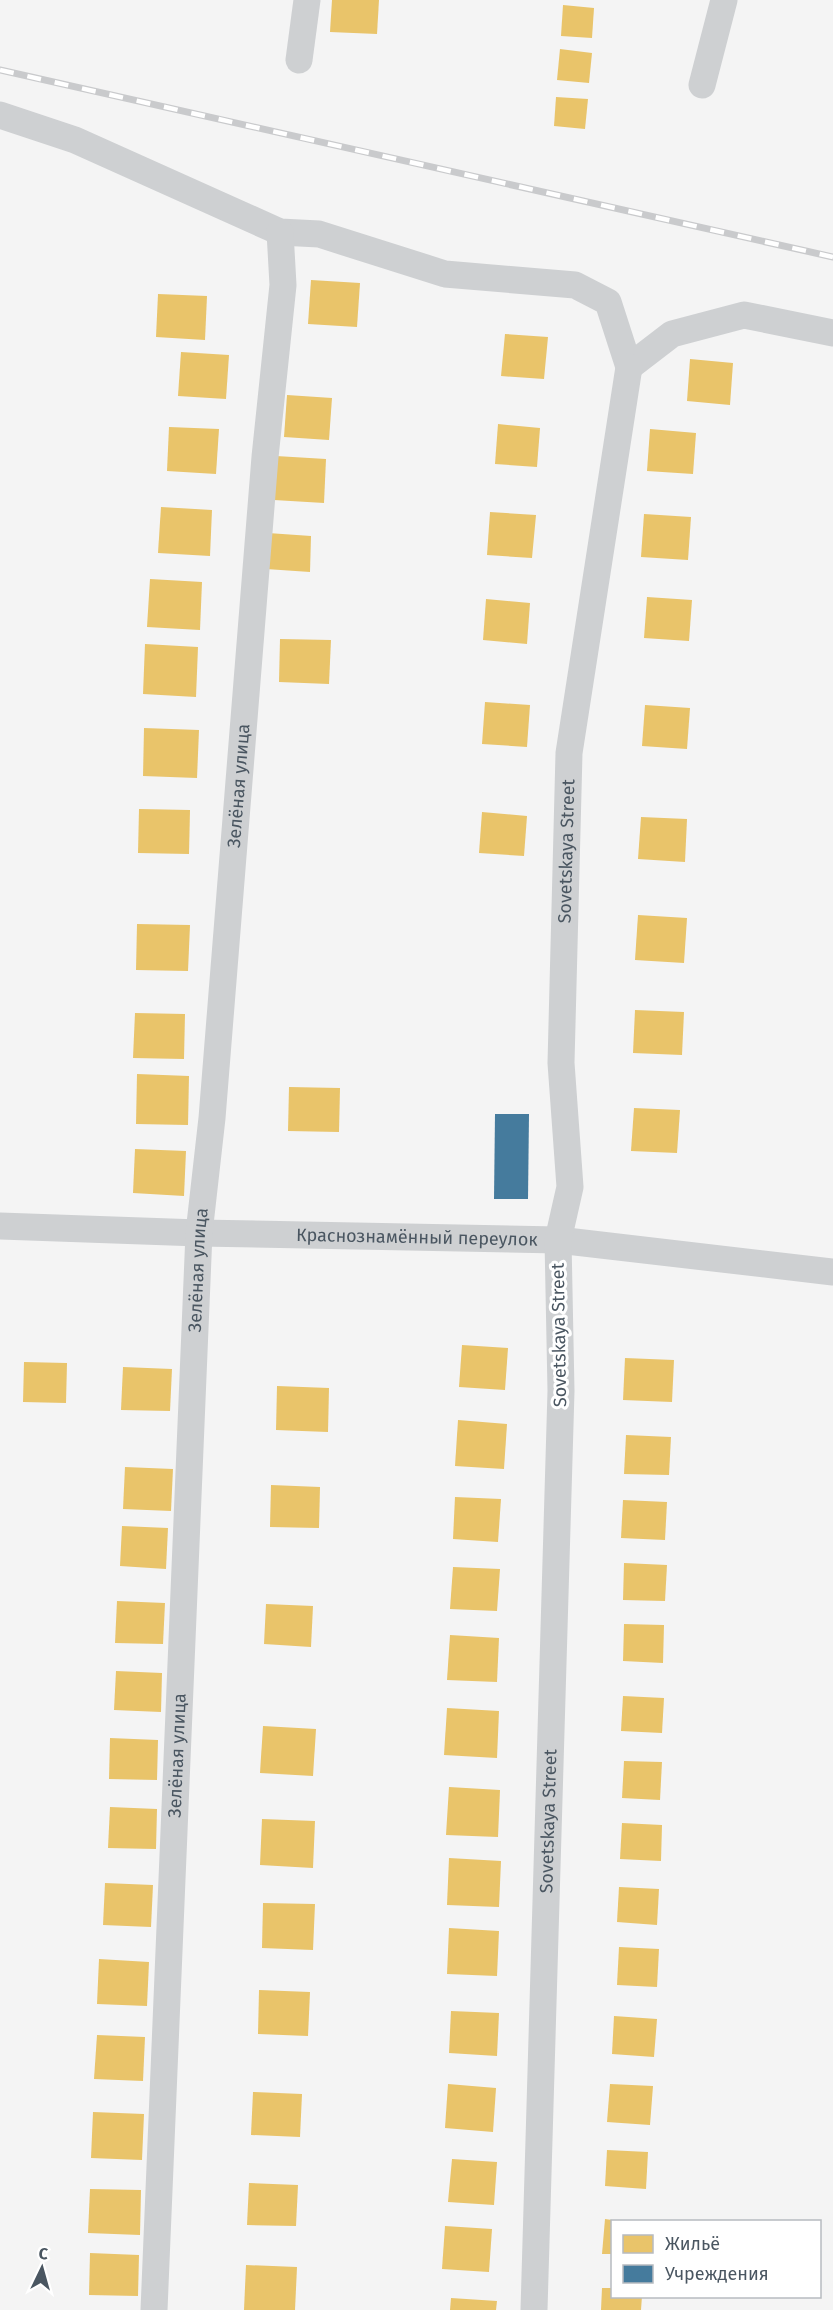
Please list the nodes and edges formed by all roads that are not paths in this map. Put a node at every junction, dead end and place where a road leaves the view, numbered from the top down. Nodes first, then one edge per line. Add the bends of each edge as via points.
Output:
1 (308, 0) edge
2 (724, 0) edge
3 (299, 60) dead end
4 (702, 85) dead end
5 (0, 115) edge
6 (280, 232) junction
7 (833, 333) edge
8 (629, 367) junction
9 (0, 1226) edge
10 (199, 1233) junction
11 (558, 1240) junction
12 (833, 1272) edge
13 (154, 2310) edge
14 (534, 2310) edge

1 - 3 street
2 - 4 street
5 - 6 street via 75,140
6 - 8 street via 319,234 445,274 575,285 608,302
6 - 10 street, Зелёная улица via 283,285
7 - 8 street via 744,315 672,334
8 - 11 street, Sovetskaya Street via 569,753 561,1063 570,1187
9 - 10 street, Краснознамённый переулок
10 - 11 street, Краснознамённый переулок
10 - 13 street, Зелёная улица
11 - 12 street, Краснознамённый переулок
11 - 14 street, Sovetskaya Street via 561,1391

